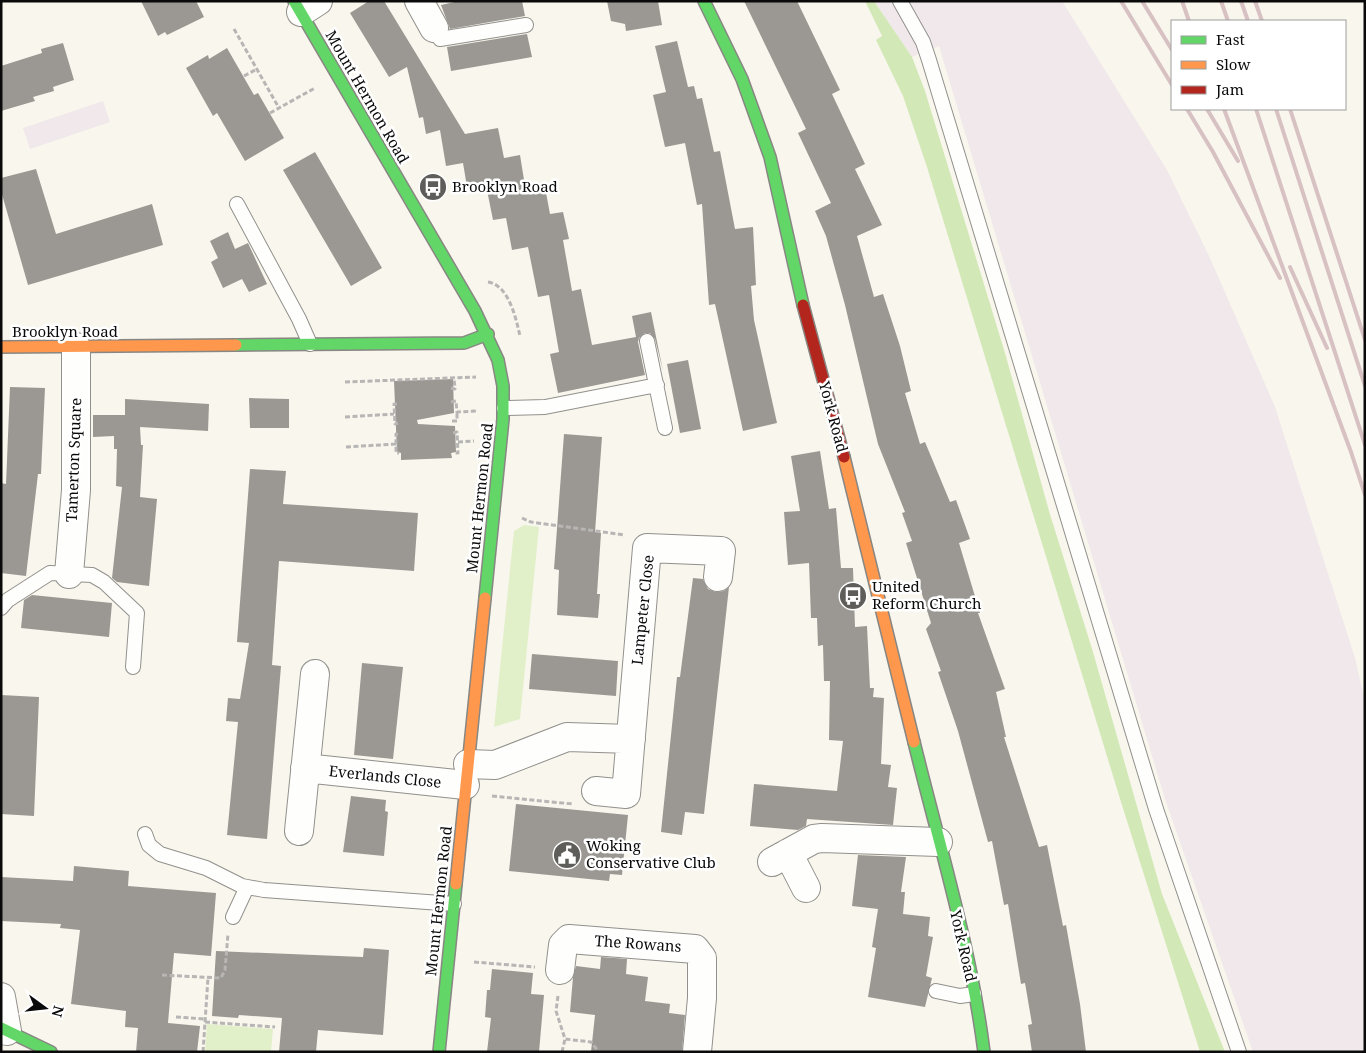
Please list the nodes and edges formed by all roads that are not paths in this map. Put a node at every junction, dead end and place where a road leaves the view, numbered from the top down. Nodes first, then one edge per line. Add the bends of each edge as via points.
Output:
1 (419, 1) edge
2 (704, 1) edge
3 (900, 1) edge
4 (304, 5) edge
5 (526, 25) dead end
6 (434, 28) joint
7 (237, 204) dead end
8 (488, 334) junction
9 (647, 341) dead end
10 (310, 344) junction
11 (1, 347) edge
12 (76, 347) junction
13 (657, 385) junction
14 (504, 409) junction
15 (666, 428) dead end
16 (69, 574) junction
17 (718, 577) dead end
18 (1, 608) edge
19 (134, 667) dead end
20 (315, 674) dead end
21 (630, 739) junction
22 (305, 768) junction
23 (466, 781) junction
24 (596, 791) road end
25 (299, 831) dead end
26 (145, 834) dead end
27 (938, 842) junction
28 (247, 887) junction
29 (806, 888) dead end
30 (454, 904) junction
31 (233, 917) road end
32 (560, 970) road end
33 (936, 992) dead end
34 (974, 994) junction
35 (1, 997) edge
36 (4, 1029) edge
37 (51, 1052) edge
38 (439, 1052) edge
39 (697, 1052) edge
40 (984, 1052) edge
41 (1239, 1052) edge

1 - 6 street
2 - 27 street, York Road via 742,79 770,157 807,321
3 - 41 lane via 923,42 929,60 1156,809
4 - 8 street, Mount Hermon Road via 337,76
5 - 6 lane via 440,39
7 - 10 lane
8 - 10 street, Brooklyn Road via 464,343
8 - 14 street, Mount Hermon Road via 504,375
9 - 13 lane
10 - 12 street, Brooklyn Road
11 - 12 street, Brooklyn Road
12 - 16 street, Tamerton Square via 76,490
13 - 14 lane via 545,407
13 - 15 lane
14 - 23 street, Mount Hermon Road
16 - 18 lane via 50,573
16 - 19 lane via 92,575 104,582 137,614
17 - 21 street, Lampeter Close via 721,551 647,548
20 - 22 street
21 - 23 street via 566,737 495,765
21 - 24 street, Lampeter Close via 626,794
22 - 23 street, Everlands Close
22 - 25 street
23 - 30 street, Mount Hermon Road
26 - 28 lane via 149,845 160,854 197,864
27 - 29 street via 814,839 780,857
27 - 34 street, York Road
28 - 30 lane
28 - 31 lane
30 - 38 street, Mount Hermon Road
32 - 39 street, The Rowans via 563,945 569,939 695,949 702,958
33 - 34 lane via 960,996
34 - 40 street, York Road
35 - 36 street
36 - 37 street

